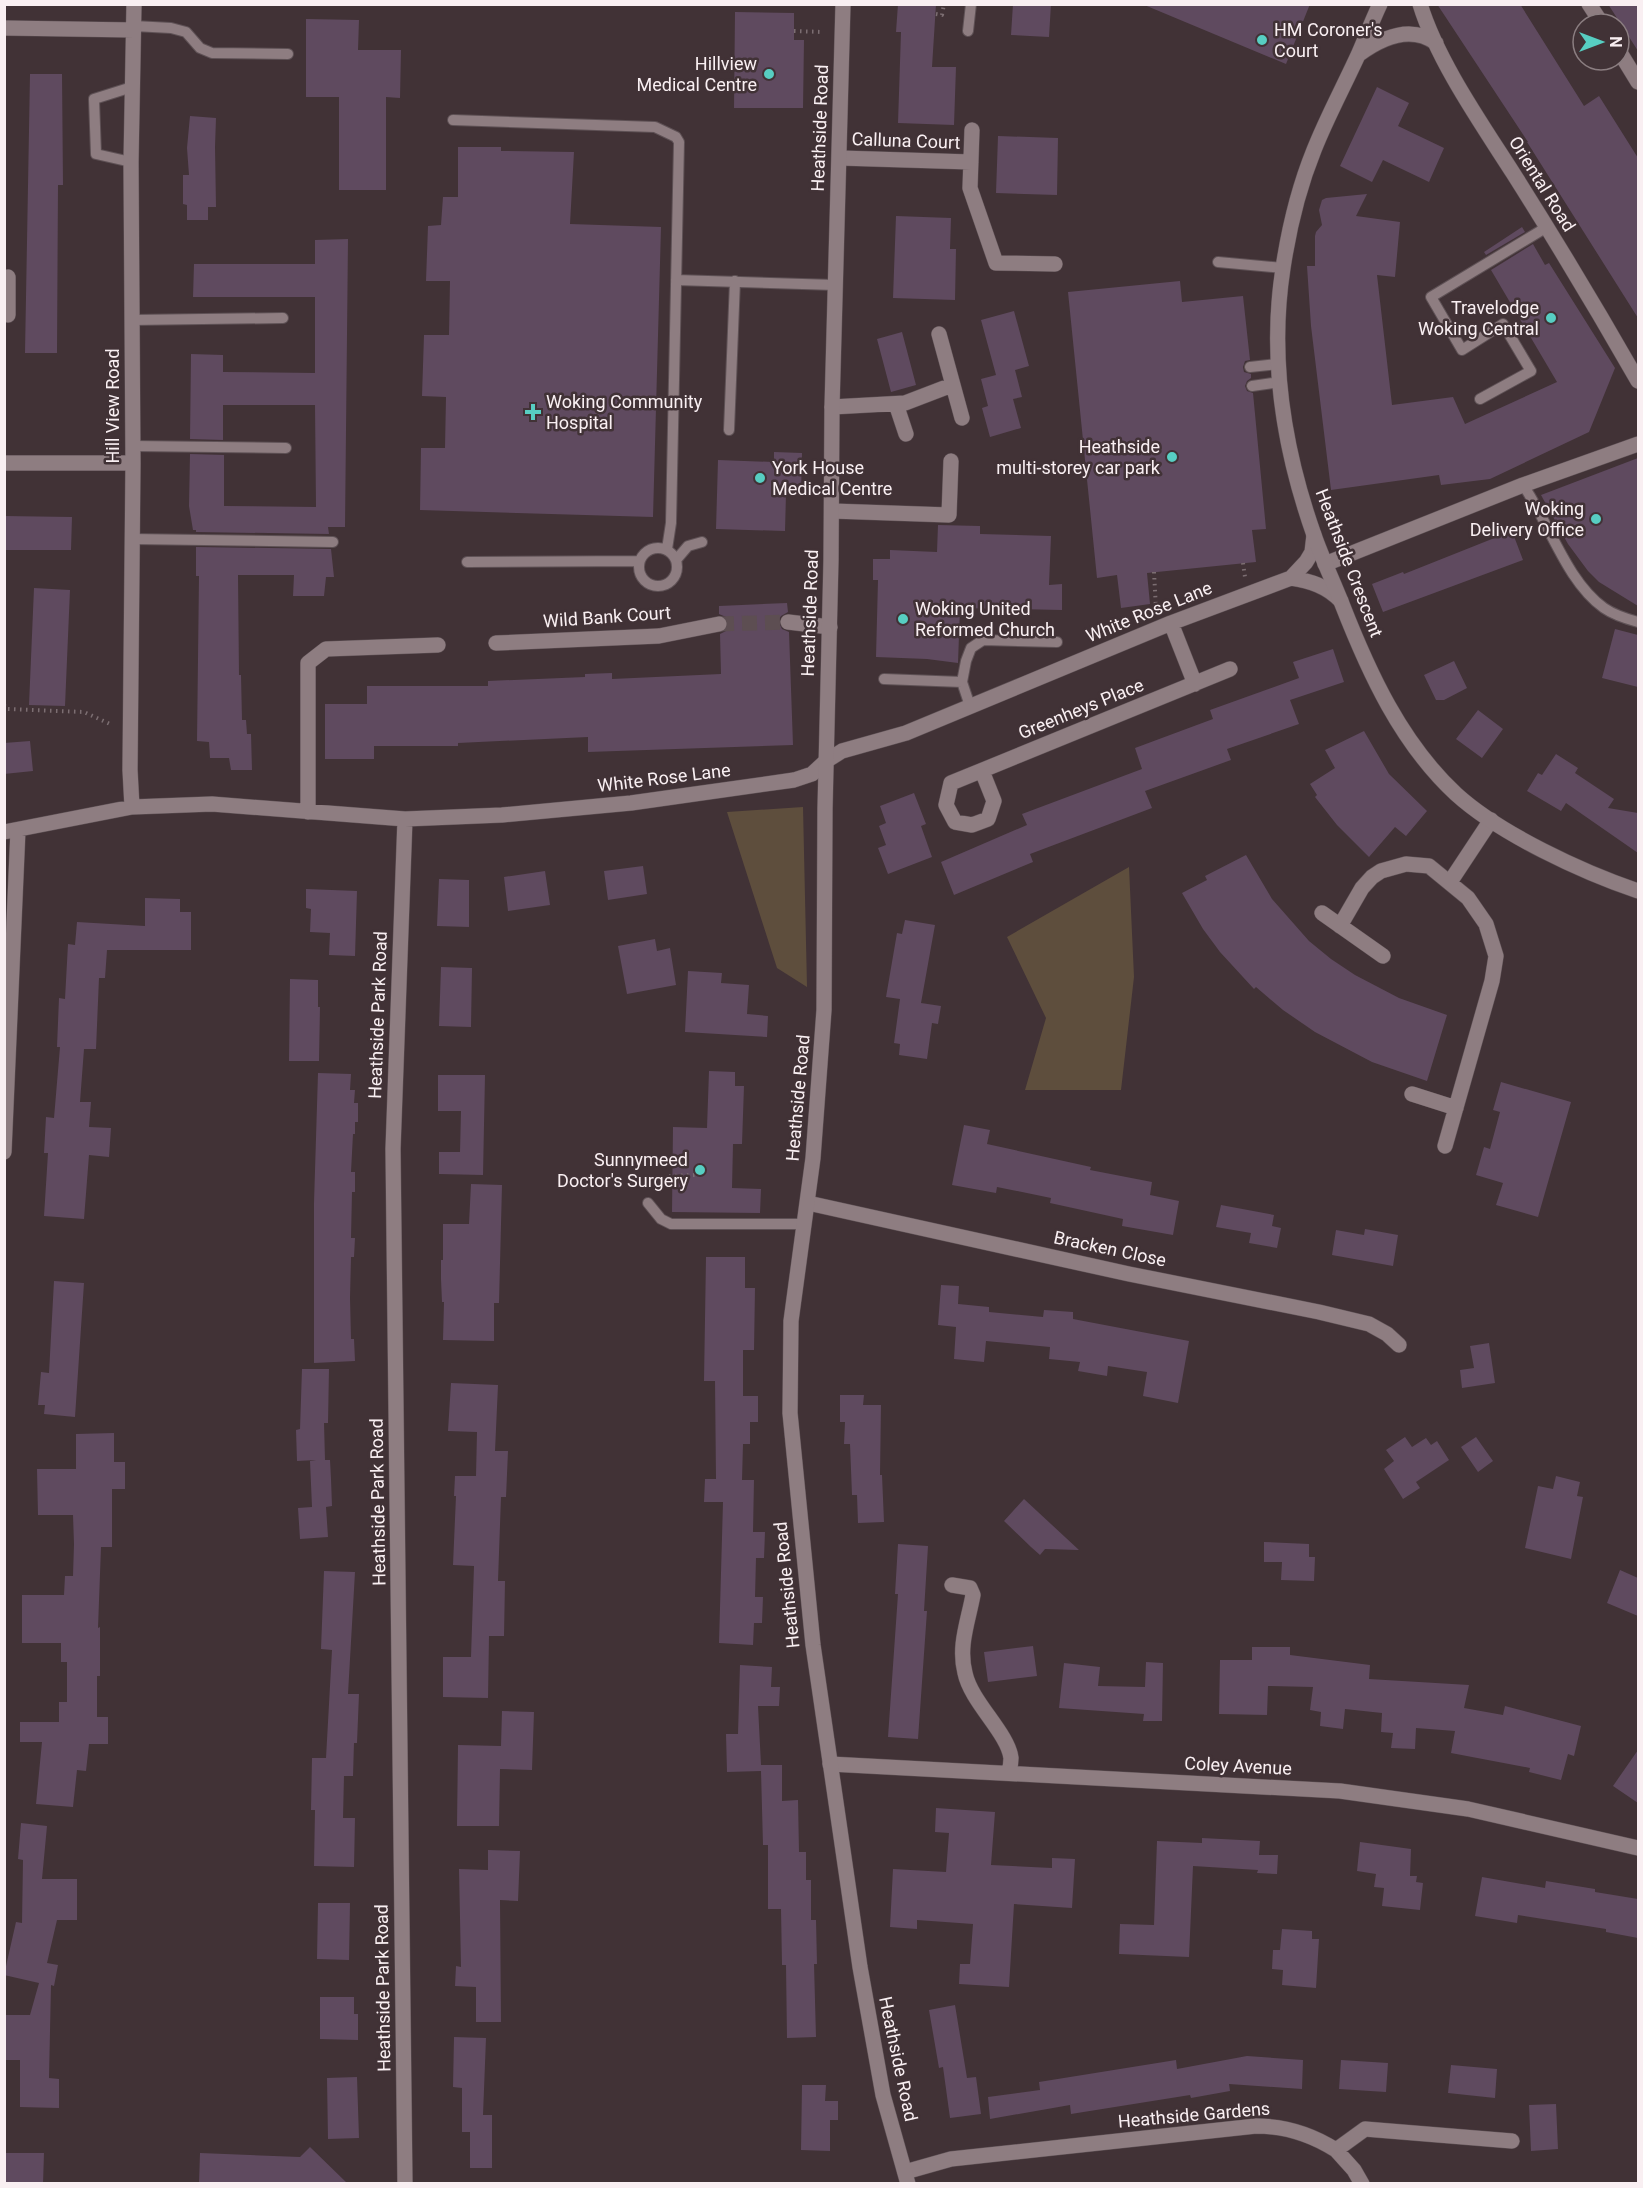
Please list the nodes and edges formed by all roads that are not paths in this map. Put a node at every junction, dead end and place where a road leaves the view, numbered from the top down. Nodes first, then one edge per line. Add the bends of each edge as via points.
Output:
1 (134, 4) edge
2 (843, 4) edge
3 (971, 4) edge
4 (1380, 4) edge
5 (1420, 4) edge
6 (4, 28) edge
7 (134, 28) junction
8 (968, 31) dead end
9 (1436, 43) junction
10 (288, 54) dead end
11 (1358, 55) junction
12 (132, 87) junction
13 (453, 120) dead end
14 (972, 130) dead end
15 (840, 158) junction
16 (131, 162) junction
17 (971, 162) junction
18 (1547, 227) junction
19 (1218, 262) dead end
20 (1055, 264) dead end
21 (1283, 268) junction
22 (4, 278) edge
23 (676, 280) junction
24 (735, 282) junction
25 (835, 285) junction
26 (8, 315) dead end
27 (283, 318) dead end
28 (132, 320) junction
29 (939, 334) dead end
30 (1278, 364) junction
31 (1251, 367) dead end
32 (1638, 381) edge
33 (1280, 382) junction
34 (952, 385) junction
35 (1252, 386) dead end
36 (1480, 399) dead end
37 (896, 404) junction
38 (832, 406) junction
39 (962, 418) dead end
40 (729, 429) dead end
41 (906, 434) dead end
42 (1638, 444) edge
43 (133, 447) junction
44 (286, 448) dead end
45 (951, 461) dead end
46 (4, 463) edge
47 (133, 463) junction
48 (1523, 485) junction
49 (832, 511) junction
50 (1314, 535) junction
51 (132, 539) junction
52 (333, 542) dead end
53 (702, 542) dead end
54 (666, 549) junction
55 (676, 560) junction
56 (639, 561) junction
57 (467, 562) dead end
58 (1325, 564) junction
59 (1291, 578) junction
60 (1341, 600) junction
61 (788, 622) tunnel mouth
62 (1638, 622) edge
63 (1171, 623) junction
64 (720, 624) tunnel mouth
65 (830, 627) junction
66 (1057, 642) dead end
67 (496, 643) dead end
68 (438, 645) dead end
69 (1230, 669) dead end
70 (884, 679) dead end
71 (963, 682) junction
72 (1195, 684) junction
73 (970, 706) junction
74 (826, 761) junction
75 (982, 771) dead end
76 (132, 807) junction
77 (308, 812) junction
78 (405, 819) junction
79 (1491, 820) junction
80 (11, 831) edge
81 (1450, 882) junction
82 (1638, 891) edge
83 (1322, 913) dead end
84 (1340, 926) junction
85 (1383, 957) dead end
86 (1412, 1094) dead end
87 (1456, 1107) junction
88 (1445, 1146) dead end
89 (4, 1152) edge
90 (648, 1203) dead end
91 (808, 1203) junction
92 (804, 1224) junction
93 (1400, 1345) dead end
94 (952, 1585) dead end
95 (830, 1764) junction
96 (1010, 1772) junction
97 (1638, 1848) edge
98 (1512, 2141) dead end
99 (1336, 2150) junction
100 (907, 2178) edge
101 (405, 2184) edge
102 (1362, 2184) edge

1 - 7 street, Hill View Road
2 - 15 street, Heathside Road
3 - 8 lane
4 - 11 street, Heathside Crescent
5 - 9 street, Oriental Road
6 - 7 street
7 - 10 lane via 186,32 200,48 212,53
7 - 12 street, Hill View Road
9 - 11 street via 1420,35 1400,35 1380,40
9 - 18 street, Oriental Road
11 - 21 street, Heathside Crescent via 1313,150
12 - 16 street, Hill View Road
12 - 16 lane via 94,99 96,154
13 - 23 lane via 655,127 669,133 678,140 680,151
14 - 17 street, Calluna Court
15 - 17 street, Calluna Court
15 - 25 street, Heathside Road
16 - 28 street, Hill View Road
17 - 20 street, Calluna Court via 970,188 996,263
18 - 32 street, Oriental Road
18 - 36 lane via 1431,297 1462,350 1503,324 1531,371
19 - 21 lane
21 - 30 street, Heathside Crescent
22 - 26 street via 8,278
23 - 24 lane
23 - 54 lane via 671,523
24 - 25 lane
24 - 40 lane
25 - 38 street, Heathside Road
27 - 28 lane
28 - 43 street, Hill View Road
29 - 34 street
30 - 31 lane
30 - 33 street, Heathside Crescent
33 - 35 lane
33 - 50 street, Heathside Crescent via 1289,446
34 - 37 street
34 - 39 street
37 - 38 street
37 - 41 street
38 - 49 street, Heathside Road
42 - 48 street
43 - 44 lane
43 - 47 street, Hill View Road
45 - 49 street via 949,515
46 - 47 street
47 - 51 street, Hill View Road
48 - 58 street
48 - 62 lane via 1551,538 1593,597 1605,608
49 - 65 street, Heathside Road
50 - 58 street, Heathside Crescent
50 - 59 street, White Rose Lane via 1312,552
51 - 52 lane
51 - 76 street, Hill View Road
53 - 55 lane via 688,546
54 - 55 lane
54 - 56 lane via 652,548
55 - 56 lane via 678,570 662,586 644,580 639,573
56 - 57 lane
58 - 60 street, Heathside Crescent
59 - 60 street via 1317,584
59 - 63 street, White Rose Lane
60 - 79 street, Heathside Crescent via 1381,691 1420,755 1458,795
61 - 65 street
63 - 72 street
63 - 73 street, White Rose Lane
64 - 67 street, Wild Bank Court via 658,636
65 - 74 street, Heathside Road
66 - 71 lane via 983,640 971,648
68 - 77 street via 326,650 308,663
69 - 72 street, Greenheys Place
70 - 71 lane
71 - 73 lane
72 - 75 street, Greenheys Place
73 - 74 street, White Rose Lane via 906,733 842,751
74 - 78 street, White Rose Lane via 812,774 794,780 631,803
74 - 91 street, Heathside Road via 824,1010
76 - 77 street, White Rose Lane via 212,804
76 - 80 street, White Rose Lane
77 - 78 street, White Rose Lane
78 - 101 street, Heathside Park Road via 393,1149
79 - 81 street
79 - 82 street, Heathside Crescent via 1581,869
80 - 89 street
81 - 84 street via 1429,866 1406,864 1381,871 1362,888
81 - 87 street via 1478,911 1496,956
83 - 84 street
84 - 85 street
86 - 87 street
87 - 88 street
90 - 92 lane via 661,1219 671,1224
91 - 92 street, Heathside Road
91 - 93 street, Bracken Close via 1319,1312 1369,1324
92 - 95 street, Heathside Road via 791,1321 790,1413 813,1646
94 - 96 street via 970,1588 973,1595 963,1642 965,1674 1005,1743 1011,1758
95 - 96 street, Coley Avenue
95 - 100 street, Heathside Road via 870,2033
96 - 97 street, Coley Avenue via 1340,1791 1468,1809
98 - 99 street via 1365,2129
99 - 100 street, Heathside Gardens via 1298,2131 1256,2126 951,2159
99 - 102 street

